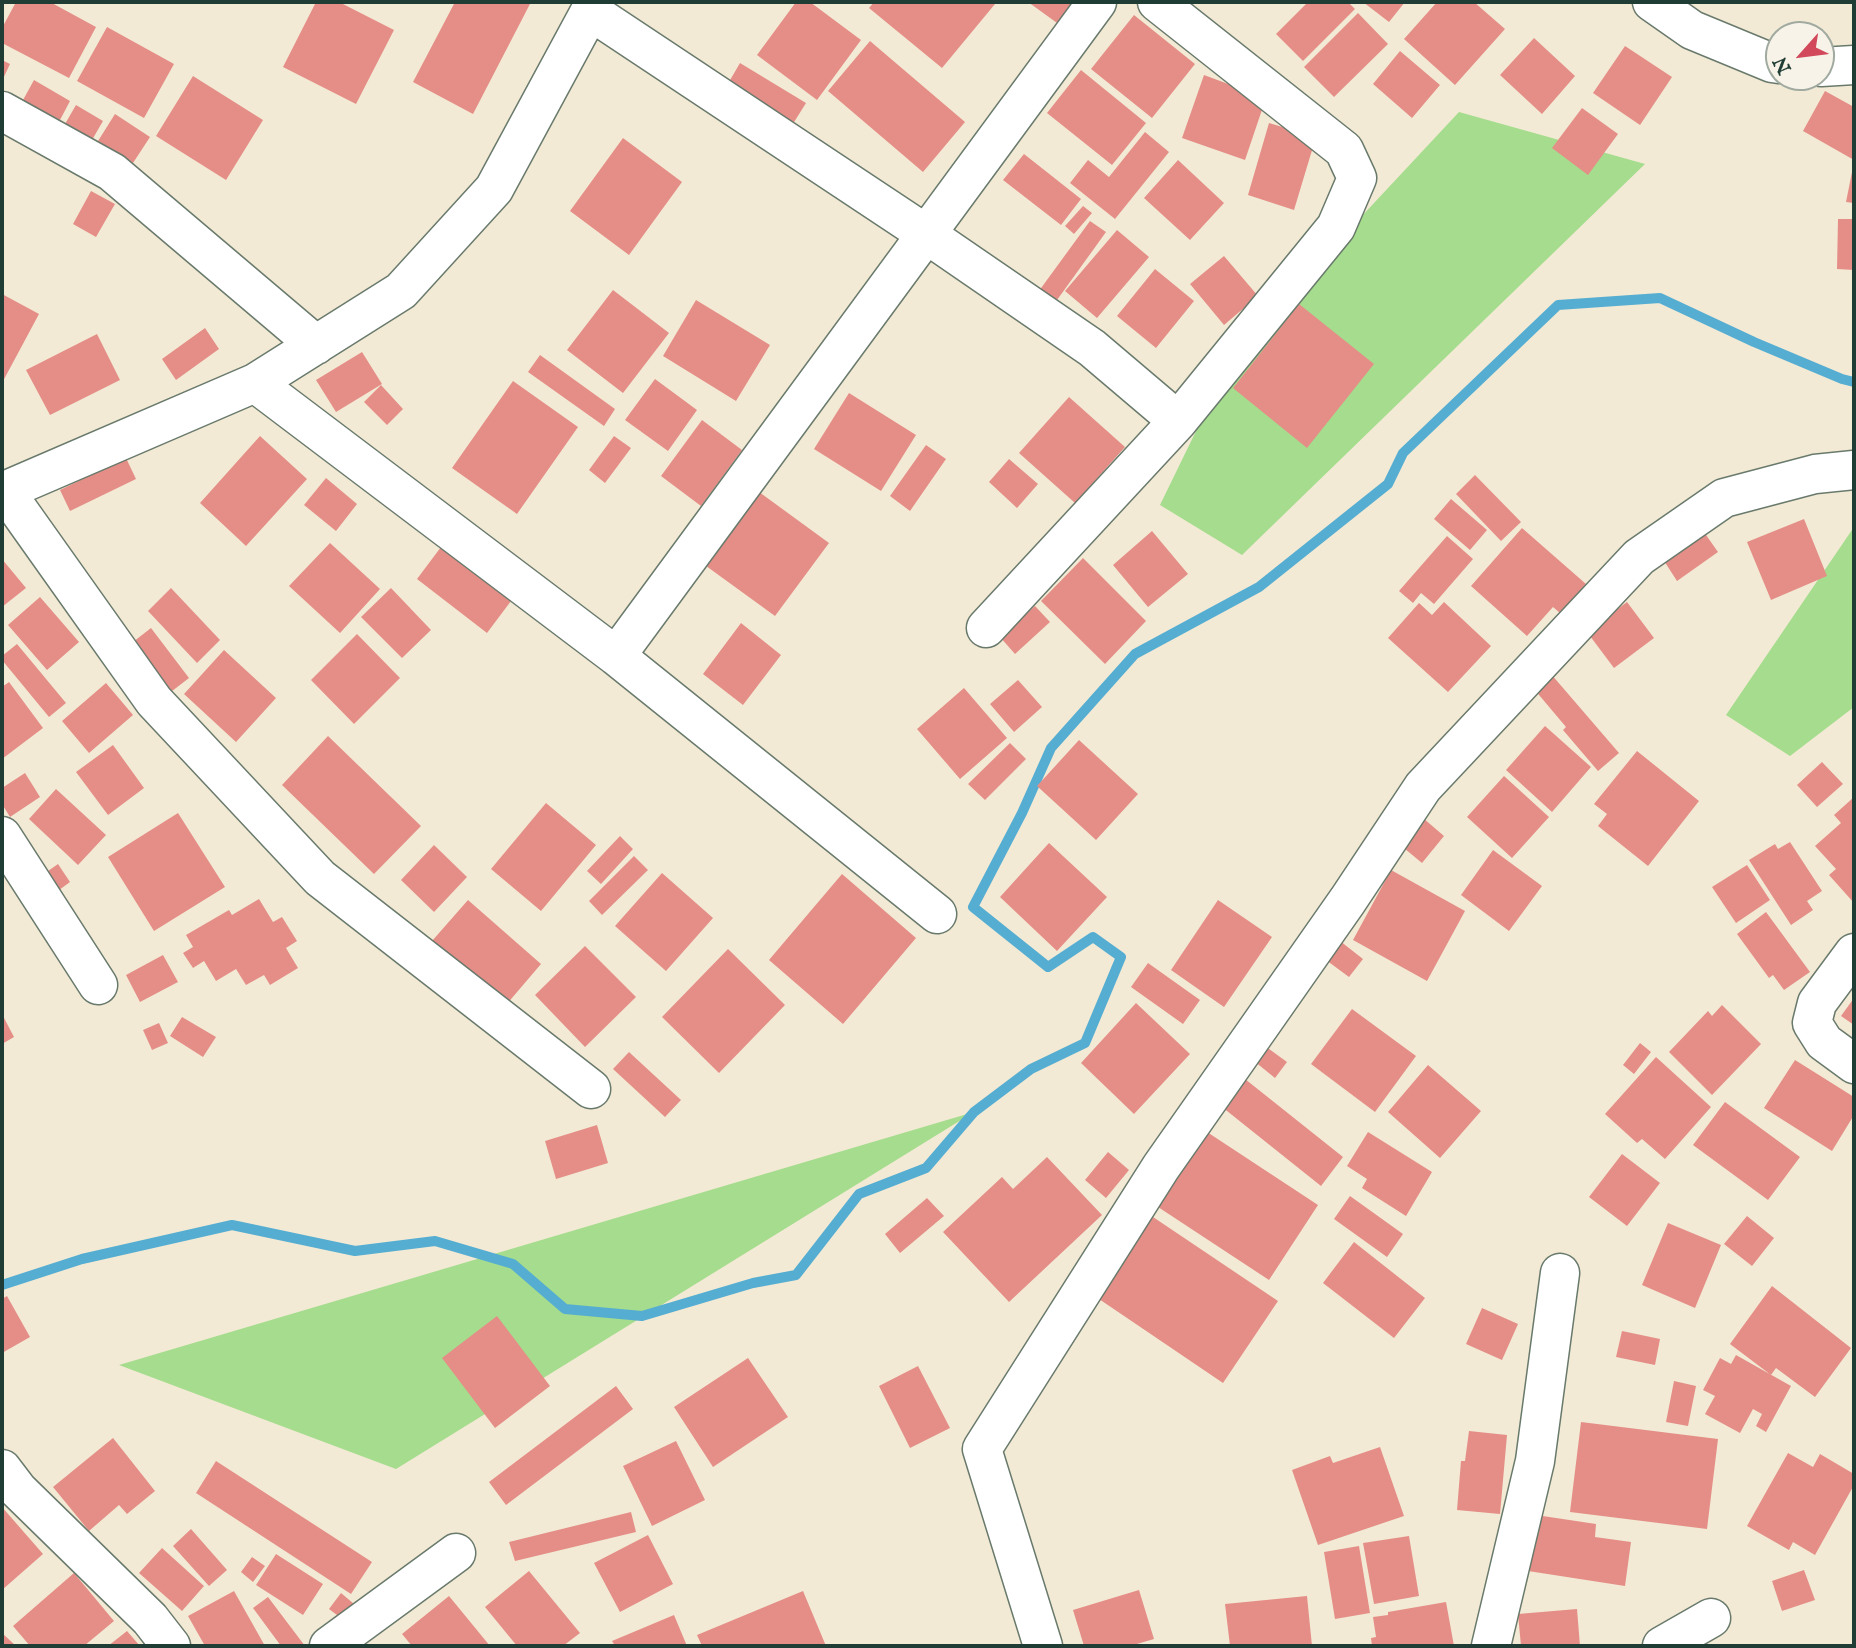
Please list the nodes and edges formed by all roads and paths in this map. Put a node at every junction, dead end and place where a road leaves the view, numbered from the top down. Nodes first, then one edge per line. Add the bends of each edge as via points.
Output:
1 (1097, 2) edge
2 (1157, 2) edge
3 (1652, 2) edge
4 (593, 7) edge
5 (1765, 60) edge
6 (1854, 65) edge
7 (1835, 66) edge
8 (2, 111) edge
9 (926, 234) junction
10 (316, 345) junction
11 (255, 383) junction
12 (1178, 421) junction
13 (1854, 470) edge
14 (4, 492) edge
15 (986, 628) dead end
16 (616, 656) junction
17 (2, 836) edge
18 (937, 914) dead end
19 (1854, 953) edge
20 (98, 985) dead end
21 (1854, 1064) edge
22 (591, 1090) dead end
23 (1560, 1273) dead end
24 (2, 1469) edge
25 (456, 1553) dead end
26 (1711, 1618) dead end
27 (171, 1646) edge
28 (329, 1646) edge
29 (1042, 1646) edge
30 (1491, 1646) edge
31 (1662, 1646) edge

1 - 9 street
2 - 12 street via 1344,150 1357,178 1336,227
3 - 5 street via 1692,30
4 - 9 street
4 - 10 street via 494,189 401,291
6 - 7 street
8 - 10 street via 113,172
9 - 12 street via 1092,348
9 - 16 street
10 - 11 street
11 - 14 street
11 - 16 street
12 - 15 street
13 - 29 street via 1815,474 1724,498 1639,557 1423,787 1161,1167 982,1449
14 - 22 street via 154,701 320,878
16 - 18 street
17 - 20 street
19 - 21 street via 1817,1003 1812,1023 1824,1042
23 - 30 street via 1535,1461
24 - 27 street
25 - 28 street
26 - 31 street

